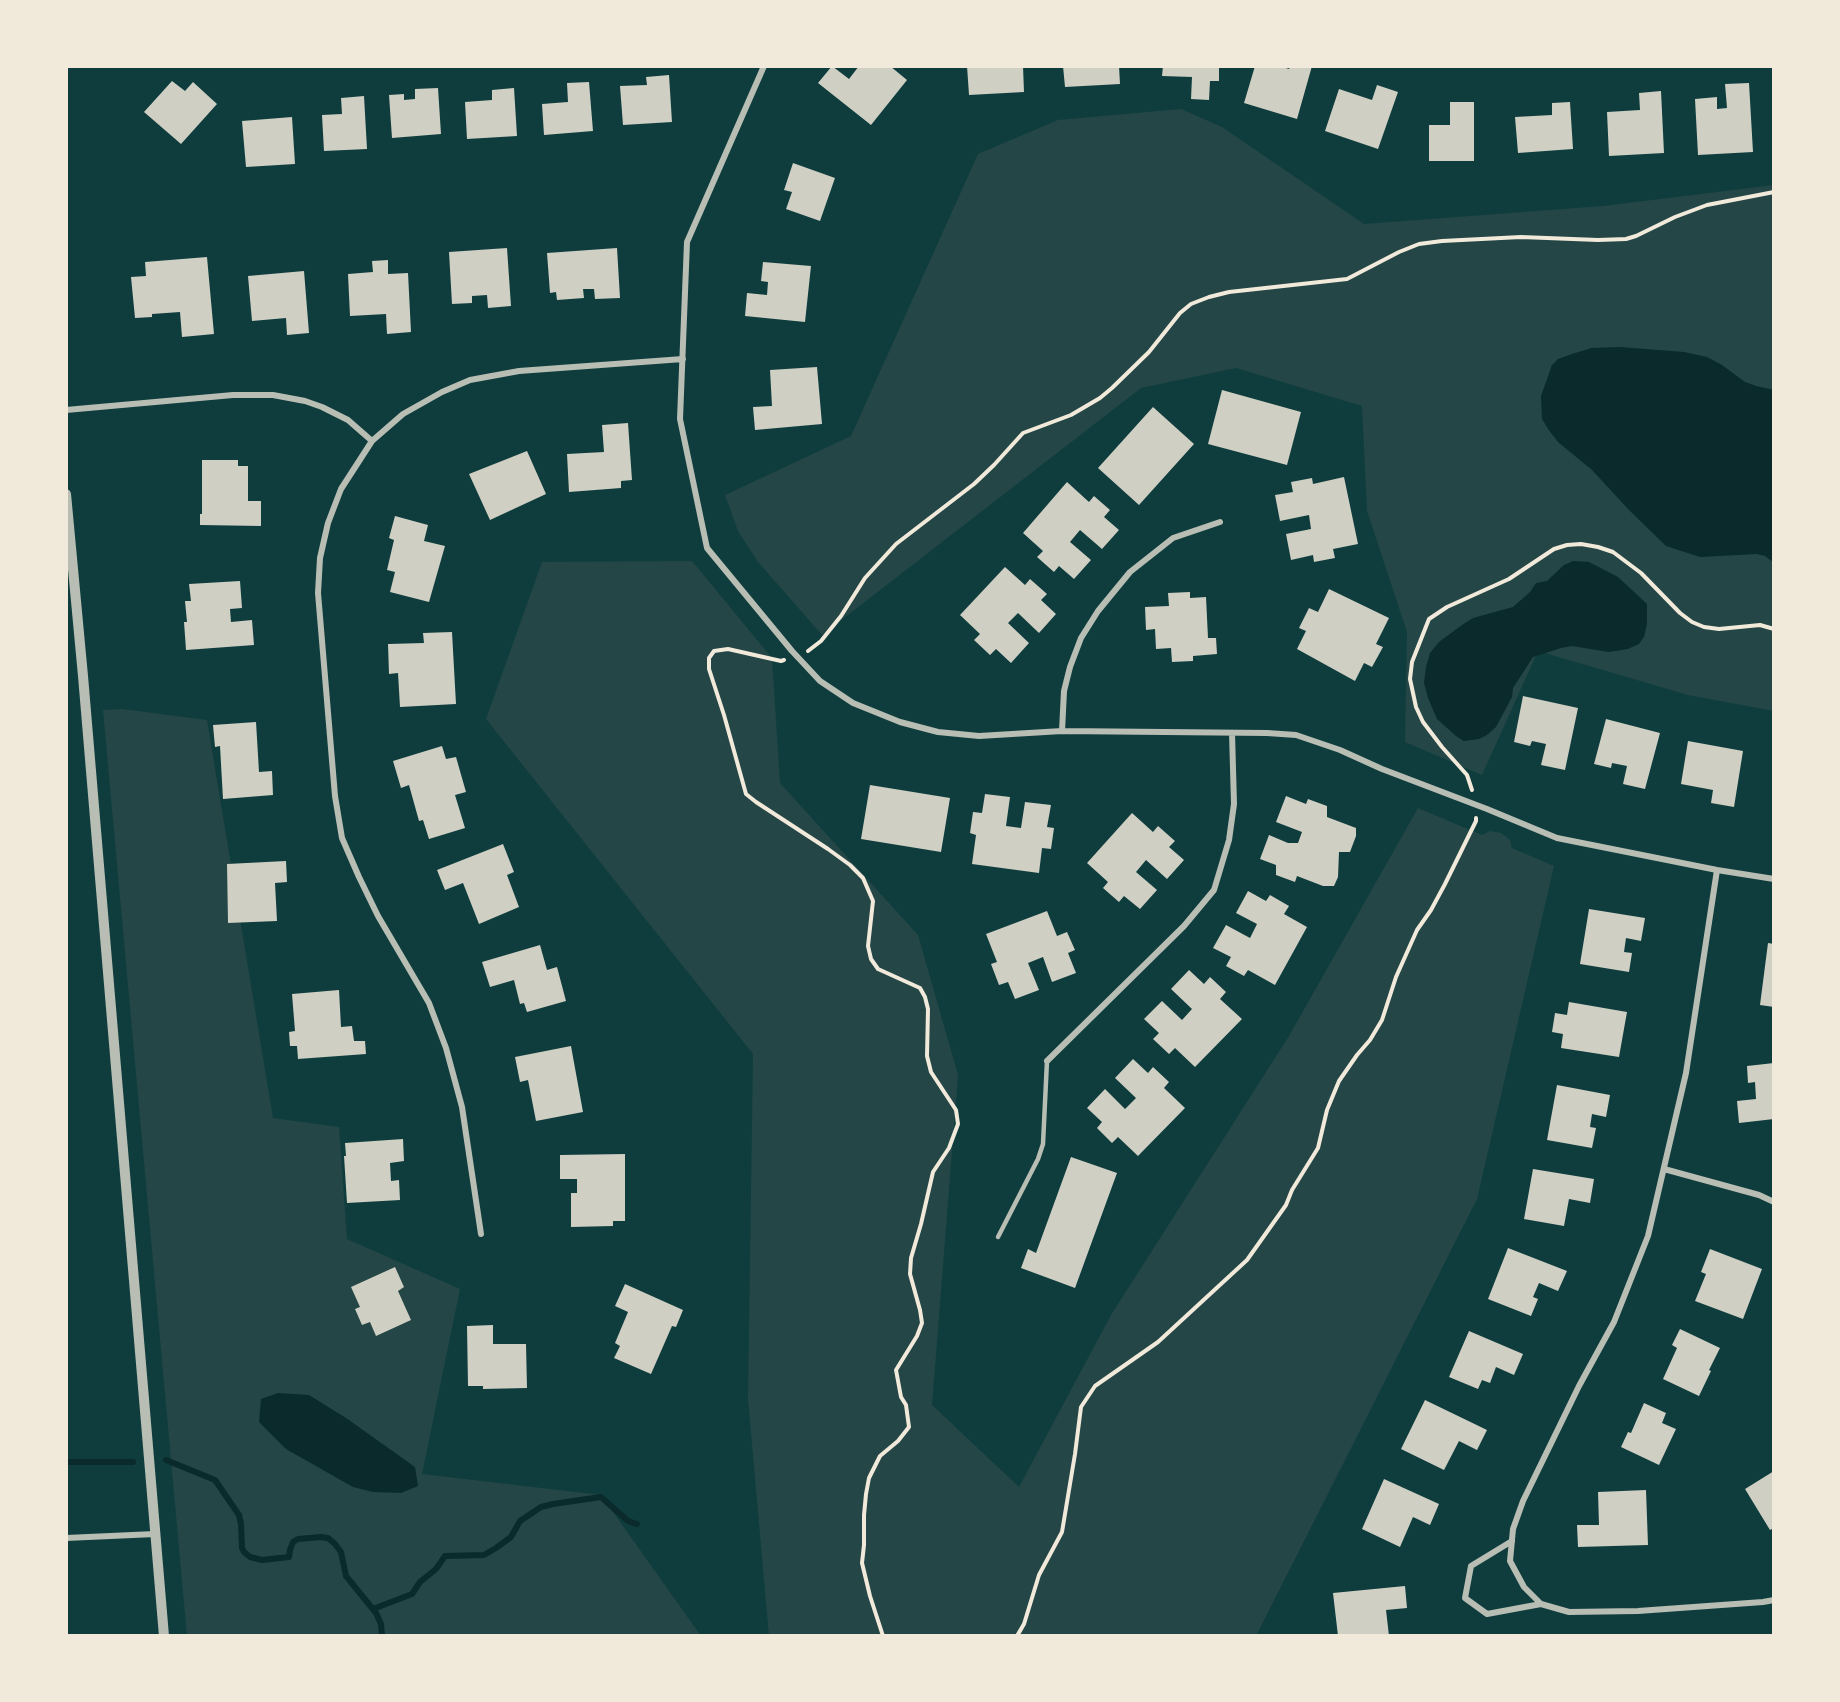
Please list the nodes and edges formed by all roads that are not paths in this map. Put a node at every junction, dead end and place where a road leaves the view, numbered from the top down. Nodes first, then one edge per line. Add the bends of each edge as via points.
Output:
1 (764, 66) edge
2 (682, 358) junction
3 (66, 410) edge
4 (372, 441) junction
5 (66, 494) edge
6 (1220, 522) dead end
7 (1062, 731) junction
8 (1232, 733) junction
9 (1717, 870) junction
10 (1774, 879) edge
11 (1047, 1061) joint
12 (1664, 1169) junction
13 (1774, 1202) edge
14 (481, 1234) dead end
15 (998, 1237) dead end
16 (155, 1534) junction
17 (66, 1538) edge
18 (1512, 1541) junction
19 (1774, 1600) edge
20 (1541, 1604) junction
21 (164, 1636) edge

1 - 2 street via 687,242
2 - 4 street via 519,371 470,380 403,414
2 - 7 street via 680,419 707,548 820,681 853,703 938,732 979,736
3 - 4 street via 233,395 273,396 322,407 348,420
4 - 14 street via 341,489 320,558 318,593 335,796 342,838 350,858 378,916 429,1003 446,1048 462,1107
5 - 16 street
6 - 7 street via 1173,538 1130,572 1098,611 1081,638 1070,667 1064,690
7 - 8 street
8 - 9 street via 1296,735 1557,838
8 - 11 street via 1234,804 1229,840 1214,890 1184,926
9 - 10 street
9 - 12 street via 1686,1073
11 - 15 lane via 1043,1144
12 - 13 street
12 - 18 street via 1648,1236 1614,1322 1547,1449 1523,1501
16 - 17 street
16 - 21 street
18 - 20 street via 1510,1561 1524,1587
18 - 20 street via 1471,1566 1466,1598 1487,1614
19 - 20 street via 1638,1611 1569,1612

